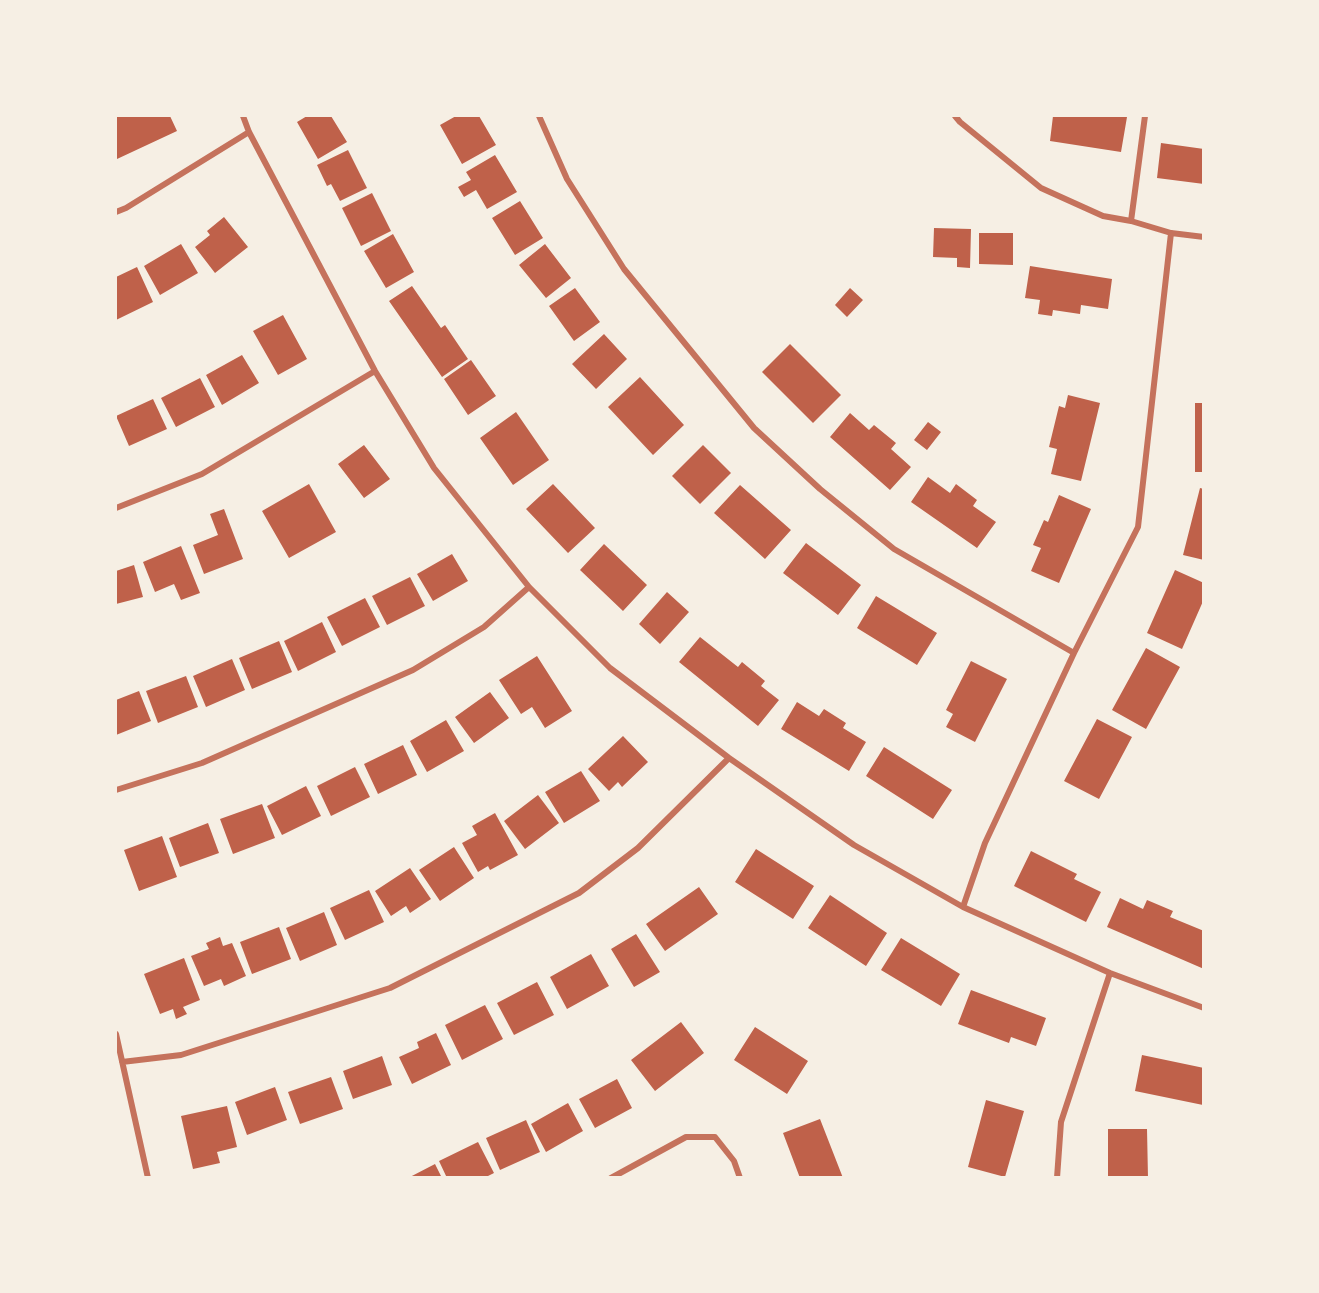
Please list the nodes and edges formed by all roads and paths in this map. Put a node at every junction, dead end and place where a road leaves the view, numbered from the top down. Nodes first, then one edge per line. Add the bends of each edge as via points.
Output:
1 (243, 116) edge
2 (538, 116) edge
3 (955, 116) edge
4 (1145, 116) edge
5 (249, 132) junction
6 (116, 212) edge
7 (1131, 221) junction
8 (1171, 233) junction
9 (1203, 237) edge
10 (375, 371) junction
11 (116, 508) edge
12 (529, 587) junction
13 (1074, 653) junction
14 (729, 758) junction
15 (116, 790) edge
16 (963, 907) junction
17 (1110, 973) junction
18 (1203, 1008) edge
19 (116, 1034) edge
20 (122, 1062) junction
21 (148, 1178) edge
22 (611, 1178) edge
23 (740, 1178) edge
24 (1057, 1178) edge

1 - 5 street
2 - 13 street via 567,179 624,269 754,428 894,549
3 - 7 street via 1041,188 1103,216
4 - 7 street
5 - 6 street
5 - 10 street
7 - 8 street
8 - 9 street
8 - 13 street via 1138,527
10 - 11 street via 202,474
10 - 12 street via 434,468
12 - 14 street via 610,668
12 - 15 street via 484,627 413,670 202,763
13 - 16 street via 985,843
14 - 16 street via 854,845
14 - 20 street via 639,848 579,893 432,967 390,988 181,1054
16 - 17 street
17 - 18 street
17 - 24 street via 1061,1122
19 - 20 street
20 - 21 street
22 - 23 street via 686,1137 715,1137 734,1161

